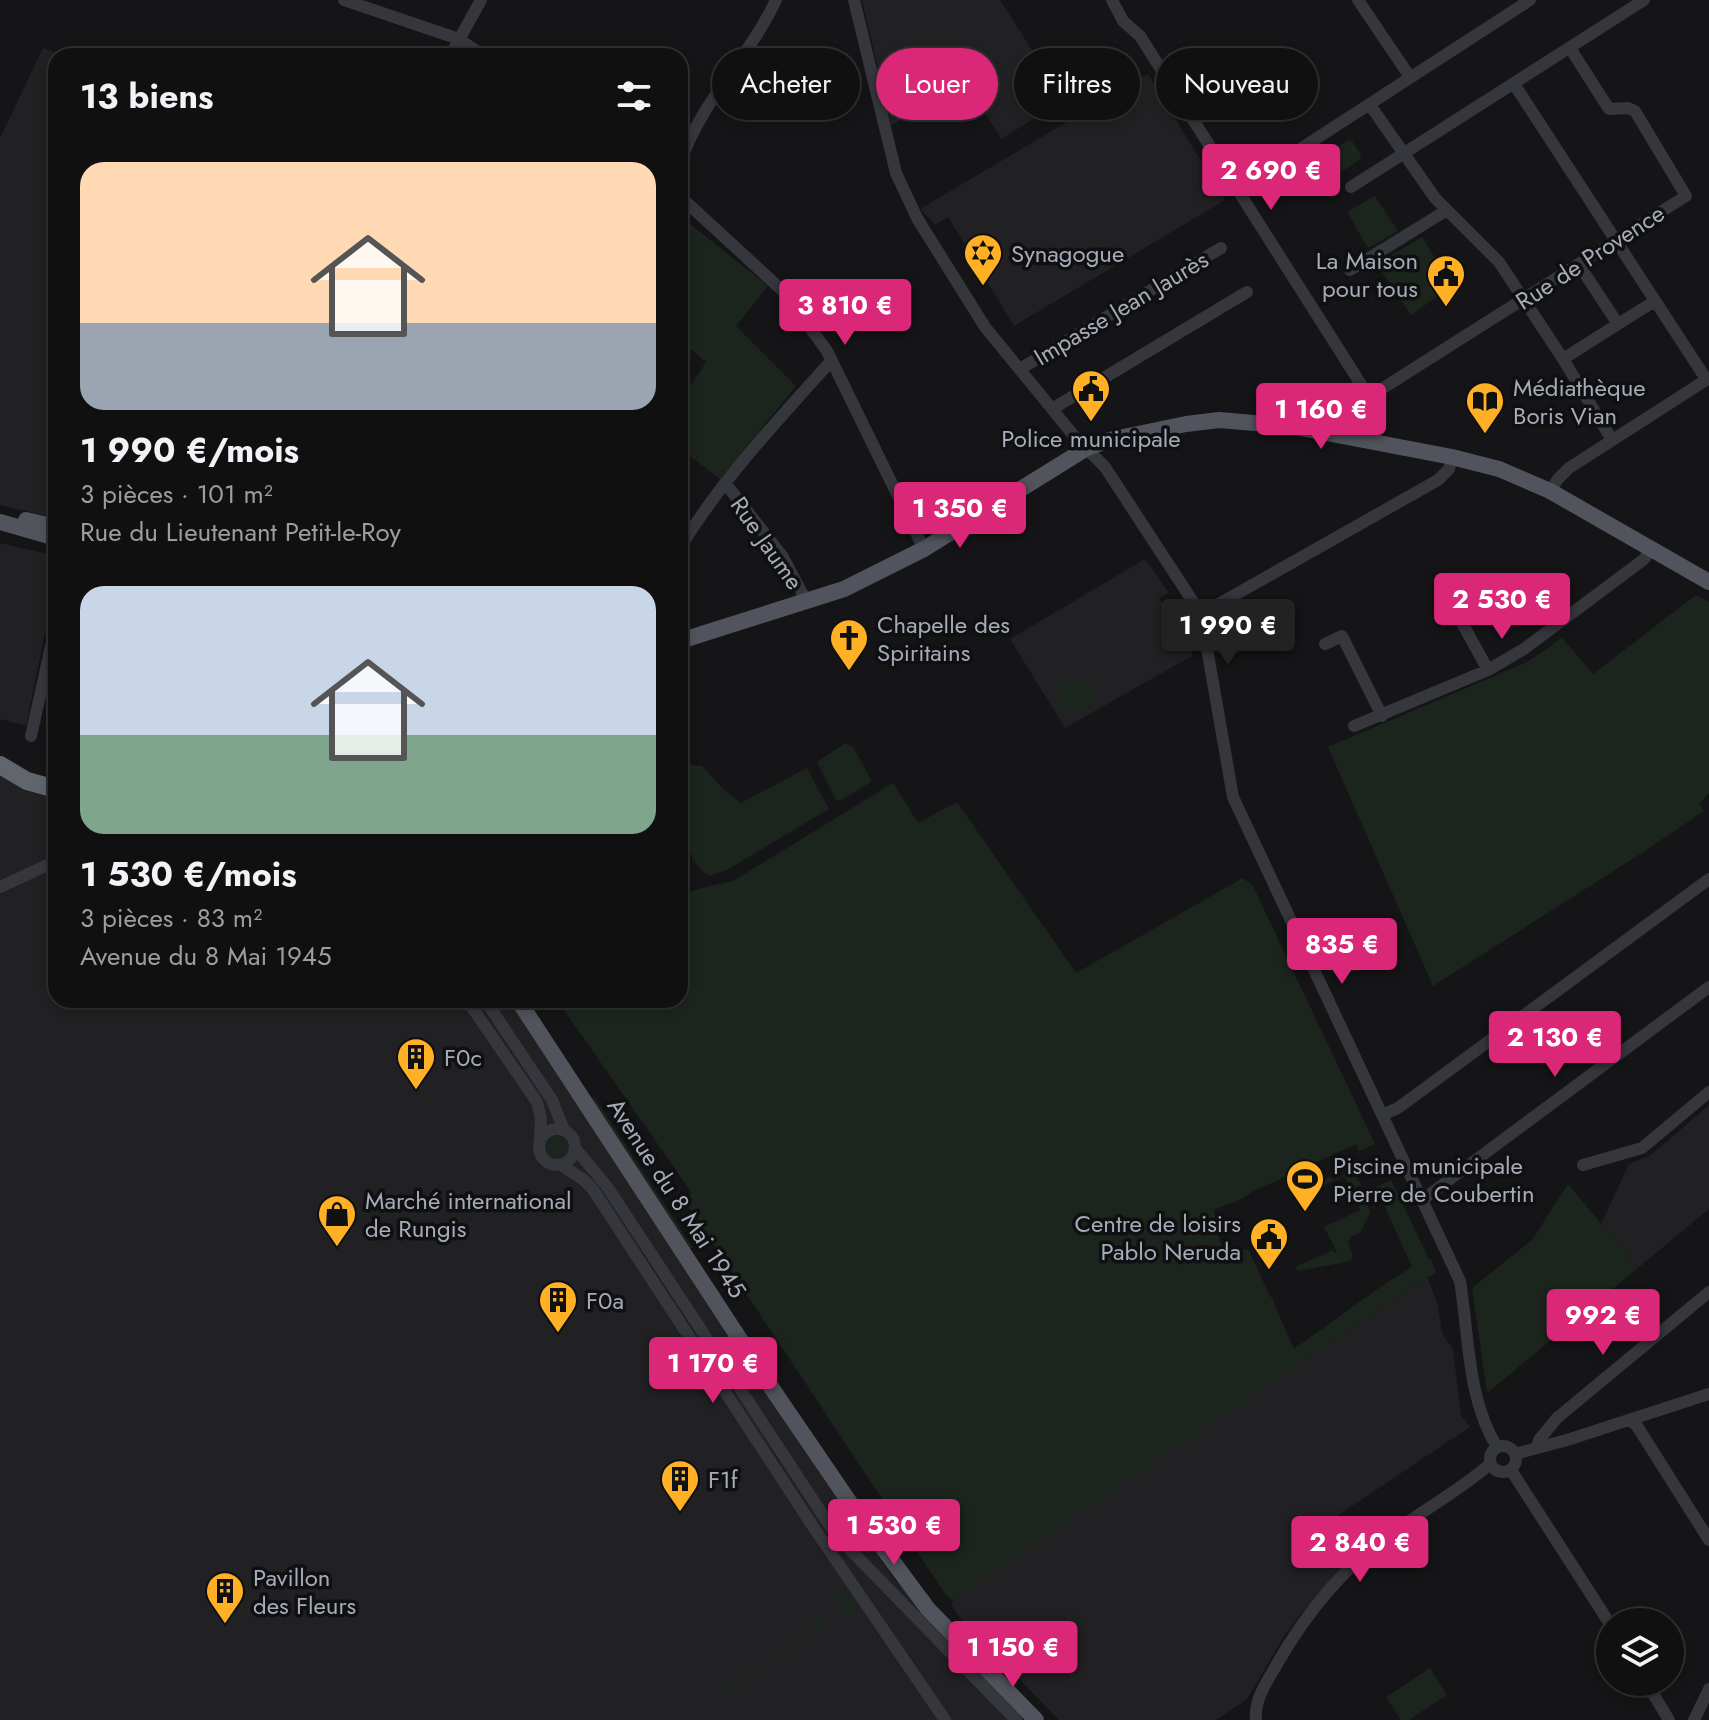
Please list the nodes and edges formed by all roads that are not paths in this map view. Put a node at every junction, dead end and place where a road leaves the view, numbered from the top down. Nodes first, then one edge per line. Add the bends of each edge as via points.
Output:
1 (344, 0) edge
2 (481, 0) edge
3 (776, 0) edge
4 (854, 0) edge
5 (1112, 0) edge
6 (1358, 0) edge
7 (1530, 0) edge
8 (1644, 0) edge
9 (459, 39) junction
10 (454, 48) edge
11 (472, 48) edge
12 (1570, 48) junction
13 (1410, 77) junction
14 (1514, 84) junction
15 (1370, 105) junction
16 (688, 139) edge
17 (1406, 154) junction
18 (1351, 187) dead end
19 (1237, 190) junction
20 (688, 204) edge
21 (1447, 210) junction
22 (1615, 240) junction
23 (1221, 248) dead end
24 (1579, 265) junction
25 (1350, 270) dead end
26 (1247, 292) dead end
27 (1524, 299) junction
28 (1655, 301) junction
29 (1618, 324) junction
30 (1563, 359) junction
31 (831, 361) junction
32 (1020, 369) junction
33 (1708, 379) edge
34 (1369, 397) junction
35 (1052, 409) junction
36 (1356, 438) junction
37 (1612, 440) junction
38 (1087, 448) junction
39 (1452, 457) junction
40 (725, 483) junction
41 (1550, 491) junction
42 (0, 513) edge
43 (0, 522) edge
44 (48, 525) edge
45 (688, 535) edge
46 (48, 536) edge
47 (924, 549) junction
48 (1652, 549) junction
49 (1709, 582) edge
50 (1440, 583) dead end
51 (809, 602) junction
52 (1201, 614) junction
53 (688, 639) edge
54 (1325, 644) dead end
55 (48, 660) edge
56 (1488, 670) junction
57 (1382, 716) junction
58 (1354, 726) dead end
59 (31, 736) dead end
60 (0, 765) edge
61 (48, 787) edge
62 (48, 865) edge
63 (1709, 879) edge
64 (0, 887) edge
65 (1709, 987) edge
66 (472, 1008) edge
67 (490, 1008) edge
68 (523, 1008) edge
69 (1709, 1092) edge
70 (1382, 1115) junction
71 (564, 1130) junction
72 (540, 1138) junction
73 (575, 1148) junction
74 (561, 1165) junction
75 (1583, 1165) dead end
76 (1422, 1200) junction
77 (1709, 1292) edge
78 (1709, 1394) edge
79 (1631, 1421) junction
80 (1497, 1447) junction
81 (1537, 1448) junction
82 (1515, 1454) junction
83 (1490, 1464) junction
84 (1511, 1470) junction
85 (1709, 1540) edge
86 (1600, 1608) edge
87 (1654, 1696) edge
88 (1707, 1699) edge
89 (945, 1720) edge
90 (1016, 1720) edge
91 (1036, 1720) edge
92 (1256, 1720) edge
93 (1669, 1720) edge
94 (1694, 1720) edge

1 - 9 street
2 - 9 street
3 - 16 street
4 - 32 street via 896,173 917,218 985,327
5 - 19 street
6 - 13 street
7 - 13 street
8 - 12 street
9 - 10 street
9 - 11 street
12 - 14 street
12 - 22 street, Rue de Provence via 1609,109 1635,111 1686,196
13 - 15 street
14 - 17 street
14 - 22 street
15 - 17 street
15 - 19 street
17 - 18 street
17 - 21 street
19 - 34 street
20 - 31 street via 784,292
21 - 25 street
21 - 27 street via 1499,262
22 - 24 street, Rue de Provence
22 - 28 street
23 - 32 street, Impasse Jean Jaurès
24 - 27 street, Rue de Provence
24 - 29 street
26 - 35 street
27 - 30 street
27 - 34 street, Rue de Provence
28 - 29 street
28 - 33 street
29 - 30 street
30 - 37 street
31 - 40 street
31 - 47 street
32 - 35 street
33 - 37 street
34 - 36 street
35 - 38 street
36 - 38 main road via 1219,420
36 - 39 main road
37 - 41 street via 1569,468
38 - 47 main road
38 - 52 street via 1105,467
39 - 41 main road via 1499,469
39 - 52 street via 1438,480
40 - 45 street
40 - 51 street, Rue Jaume via 783,557
41 - 48 main road
42 - 44 main road
43 - 46 main road
47 - 51 main road
48 - 49 main road
48 - 56 street via 1536,640
50 - 56 street
51 - 53 main road
52 - 70 street via 1233,797
54 - 57 street via 1342,636
55 - 59 street
56 - 57 street
57 - 58 street
60 - 61 highway
62 - 64 street
63 - 70 street
65 - 76 street
66 - 72 street via 537,1102
67 - 71 street via 552,1100
68 - 91 main road, Avenue du 8 Mai 1945 via 859,1516 928,1609
69 - 75 street via 1642,1148
70 - 76 street
71 - 72 street via 553,1129
71 - 73 street via 573,1137
72 - 74 street via 543,1159
73 - 74 street
73 - 90 street via 608,1188 827,1524
74 - 89 street via 594,1191
76 - 80 street via 1460,1281 1471,1367
77 - 81 street via 1557,1418
78 - 79 street
79 - 81 street
79 - 85 street
80 - 82 street via 1509,1447
80 - 83 street
81 - 82 street
82 - 84 street
83 - 84 street via 1499,1472
83 - 92 street via 1373,1547 1330,1589 1261,1691
84 - 86 street
87 - 93 street
88 - 94 street

